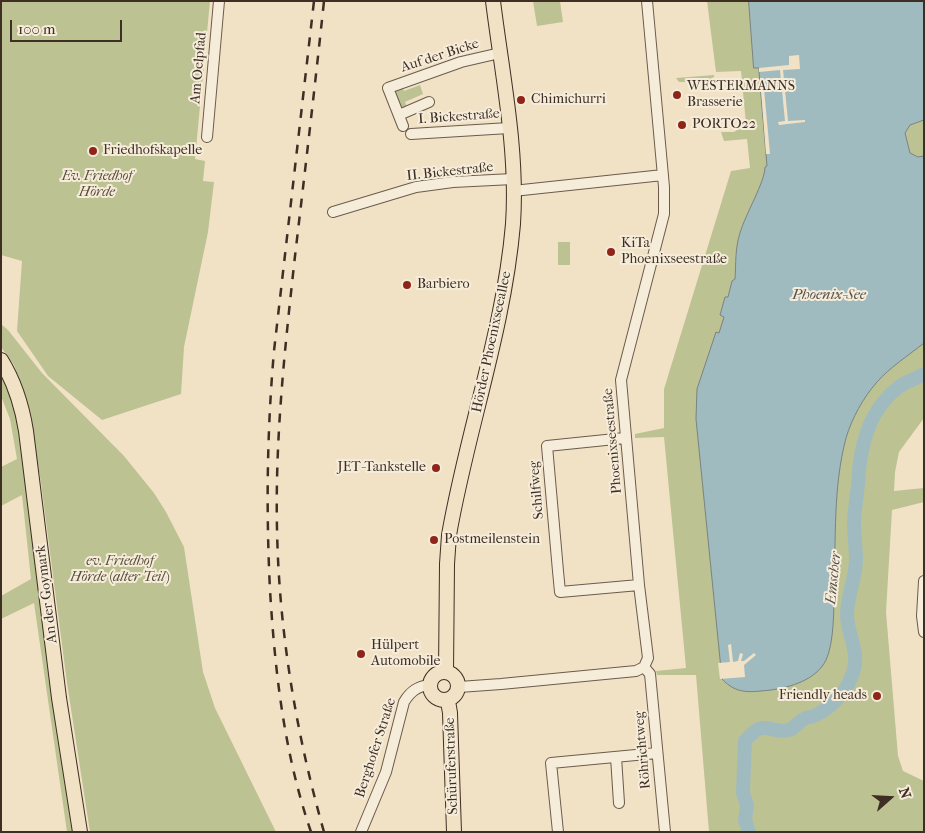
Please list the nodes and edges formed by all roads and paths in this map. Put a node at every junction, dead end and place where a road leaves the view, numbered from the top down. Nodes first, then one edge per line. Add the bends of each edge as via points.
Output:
1 (219, 1) edge
2 (493, 1) edge
3 (647, 1) edge
4 (500, 53) junction
5 (429, 102) dead end
6 (398, 115) junction
7 (403, 126) dead end
8 (510, 128) junction
9 (410, 134) dead end
10 (207, 138) dead end
11 (663, 175) junction
12 (513, 185) junction
13 (333, 212) dead end
14 (1, 360) edge
15 (625, 438) junction
16 (924, 581) edge
17 (639, 585) junction
18 (924, 632) edge
19 (644, 667) junction
20 (446, 672) junction
21 (430, 685) junction
22 (459, 687) junction
23 (448, 701) junction
24 (657, 753) junction
25 (616, 756) junction
26 (620, 803) dead end
27 (80, 832) edge
28 (361, 832) edge
29 (454, 832) edge
30 (558, 832) edge
31 (665, 832) edge

1 - 10 street, Am Oelpfad
2 - 4 main road, Hörder Phoenixseeallee
3 - 11 street, Phoenixseestraße
4 - 6 street, Auf der Bicke via 461,62 388,88
4 - 8 main road, Hörder Phoenixseeallee
5 - 6 street
6 - 7 street, Auf der Bicke
8 - 9 street, I. Bickestraße
8 - 12 main road, Hörder Phoenixseeallee
11 - 12 street, II. Bickestraße
11 - 15 street, Phoenixseestraße via 662,227 621,380
12 - 13 street, II. Bickestraße via 416,186
12 - 20 main road, Hörder Phoenixseeallee via 512,231 503,304 452,517 448,549
14 - 27 main road, An der Goymark via 23,413 59,698
15 - 17 street, Phoenixseestraße
15 - 17 street, Schilfweg via 547,446 560,592
16 - 18 street
17 - 19 street, Phoenixseestraße via 648,658
19 - 22 street via 628,672
19 - 24 street, Röhrichtweg via 650,674
20 - 21 main road via 437,674
20 - 22 main road via 454,675
21 - 23 main road via 435,697
21 - 28 street, Berghofer Straße via 423,685 408,694 404,702 386,772
22 - 23 main road via 456,696
23 - 29 main road, Schüruferstraße
24 - 25 street
24 - 31 street, Röhrichtweg
25 - 26 street
25 - 30 street via 551,763

